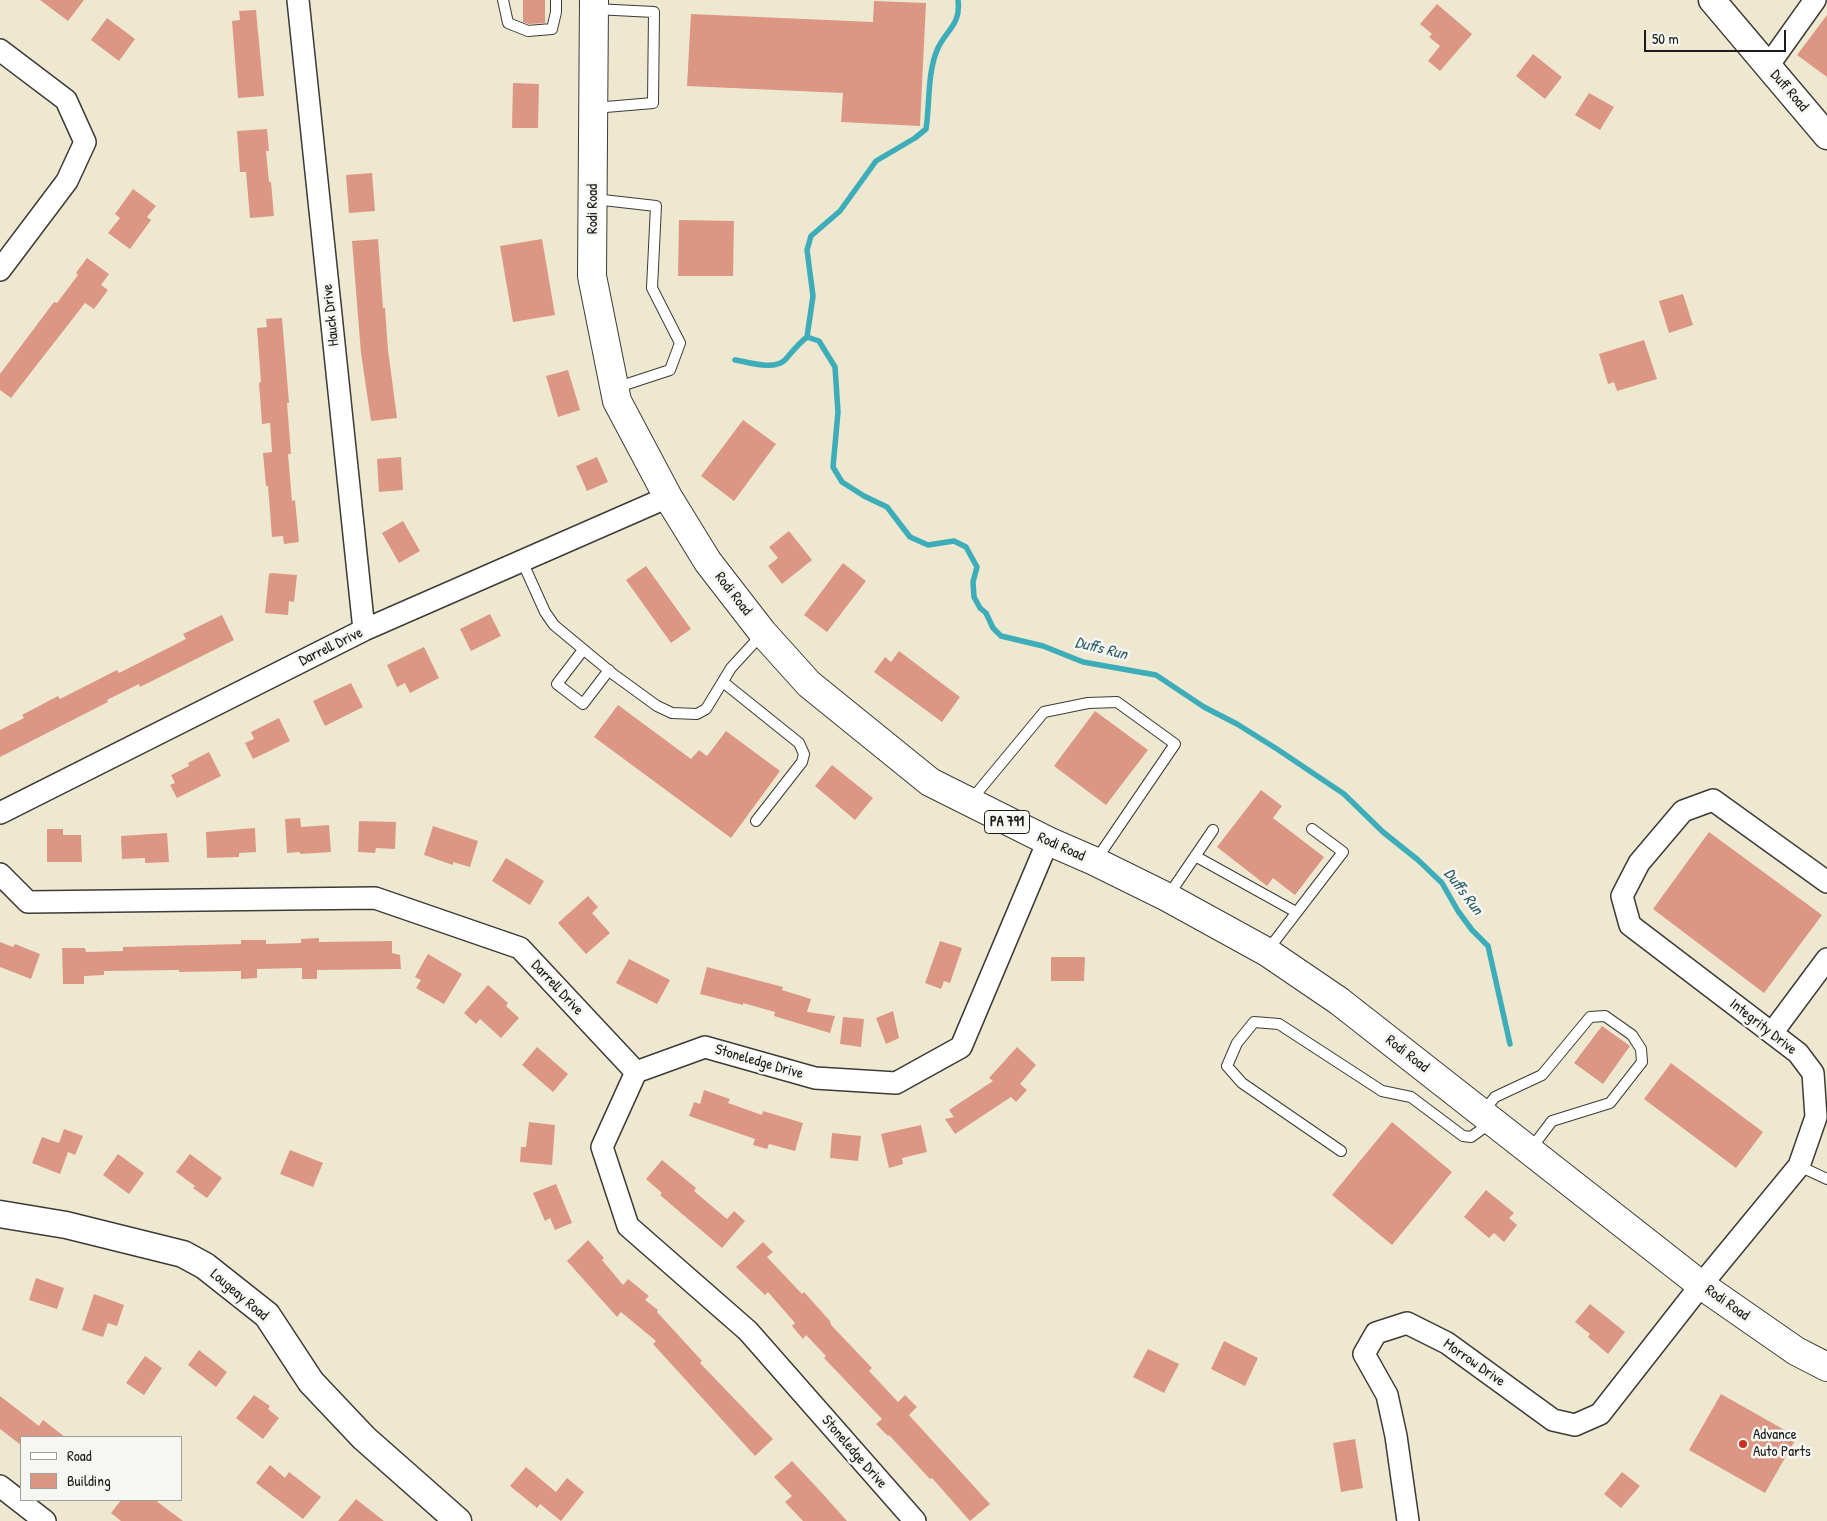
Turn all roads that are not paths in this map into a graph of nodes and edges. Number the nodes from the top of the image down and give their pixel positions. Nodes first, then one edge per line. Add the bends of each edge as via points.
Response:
1 (298, 0) edge
2 (503, 0) edge
3 (556, 0) edge
4 (1712, 0) edge
5 (1814, 0) edge
6 (594, 4) edge
7 (0, 50) edge
8 (1768, 66) junction
9 (594, 108) junction
10 (1827, 136) edge
11 (593, 199) junction
12 (0, 270) edge
13 (615, 388) junction
14 (668, 497) junction
15 (522, 561) junction
16 (364, 630) junction
17 (763, 633) junction
18 (584, 650) junction
19 (609, 670) junction
20 (723, 682) junction
21 (968, 803) junction
22 (0, 812) edge
23 (756, 821) dead end
24 (1312, 829) dead end
25 (1213, 830) dead end
26 (1048, 841) junction
27 (1195, 856) junction
28 (1094, 862) junction
29 (0, 874) edge
30 (1827, 882) edge
31 (1168, 896) junction
32 (1296, 912) junction
33 (1266, 952) junction
34 (1827, 959) edge
35 (1772, 1033) junction
36 (636, 1072) junction
37 (1488, 1117) junction
38 (1530, 1150) junction
39 (1341, 1151) dead end
40 (1799, 1166) junction
41 (1827, 1179) edge
42 (0, 1214) edge
43 (1701, 1285) junction
44 (1827, 1367) edge
45 (0, 1486) edge
46 (46, 1521) edge
47 (458, 1521) edge
48 (915, 1521) edge
49 (1408, 1521) edge

1 - 16 street, Hauck Drive
2 - 3 lane via 508,23 528,31 552,29
4 - 8 street, Duff Road
5 - 8 street
6 - 9 main road, Rodi Road / PA 791
6 - 9 lane via 654,12 653,103
7 - 12 street via 66,100 85,142 67,181
8 - 10 street, Duff Road
9 - 11 main road, Rodi Road / PA 791
11 - 13 main road, Rodi Road / PA 791 via 592,276
11 - 13 lane via 656,206 652,288 680,343 670,370
13 - 14 main road, Rodi Road / PA 791 via 617,401
14 - 15 street, Darrell Drive
14 - 17 main road, Rodi Road / PA 791 via 708,562
15 - 16 street, Darrell Drive
15 - 18 lane via 554,625
16 - 22 street, Darrell Drive
17 - 20 lane via 739,658
17 - 21 main road, Rodi Road / PA 791 via 809,684 930,782
18 - 19 lane
18 - 19 lane via 557,684 583,704
19 - 20 lane via 672,713 697,714 706,709
20 - 23 lane via 799,743 804,754 802,762
21 - 26 main road, Rodi Road / PA 791
21 - 28 lane via 1044,712 1088,703 1117,702 1175,744
24 - 32 lane via 1343,852
25 - 27 lane
26 - 28 main road, Rodi Road / PA 791
26 - 36 street, Stoneledge Drive via 961,1047 896,1083 815,1078 705,1047
27 - 31 lane
27 - 32 lane
28 - 31 main road, Rodi Road / PA 791
29 - 36 street, Darrell Drive via 28,902 376,898 520,948
30 - 35 street, Integrity Drive via 1713,800 1683,811 1639,863 1622,896 1630,925
31 - 33 main road, Rodi Road / PA 791
32 - 33 lane
33 - 37 main road, Rodi Road / PA 791 via 1339,1001
34 - 35 street
35 - 40 street, Integrity Drive via 1798,1052 1812,1073 1816,1117
36 - 48 street, Stoneledge Drive via 602,1147 628,1226 748,1331
37 - 38 main road, Rodi Road / PA 791
37 - 38 lane via 1495,1096 1542,1075 1590,1017 1605,1016 1632,1035 1641,1048 1642,1062 1610,1103 1552,1121
37 - 39 lane via 1471,1137 1463,1136 1411,1096 1382,1091 1279,1024 1254,1022 1237,1043 1227,1066 1242,1083
38 - 43 main road, Rodi Road / PA 791
40 - 41 lane
40 - 43 street, Integrity Drive
42 - 47 street, Lougeay Road via 66,1224 183,1254 204,1266 267,1315 312,1382 364,1438
43 - 44 main road, Rodi Road / PA 791 via 1796,1351
43 - 49 street, Morrow Drive via 1600,1414 1575,1425 1554,1420 1447,1342 1407,1323 1376,1333 1364,1354 1387,1395
45 - 46 street

